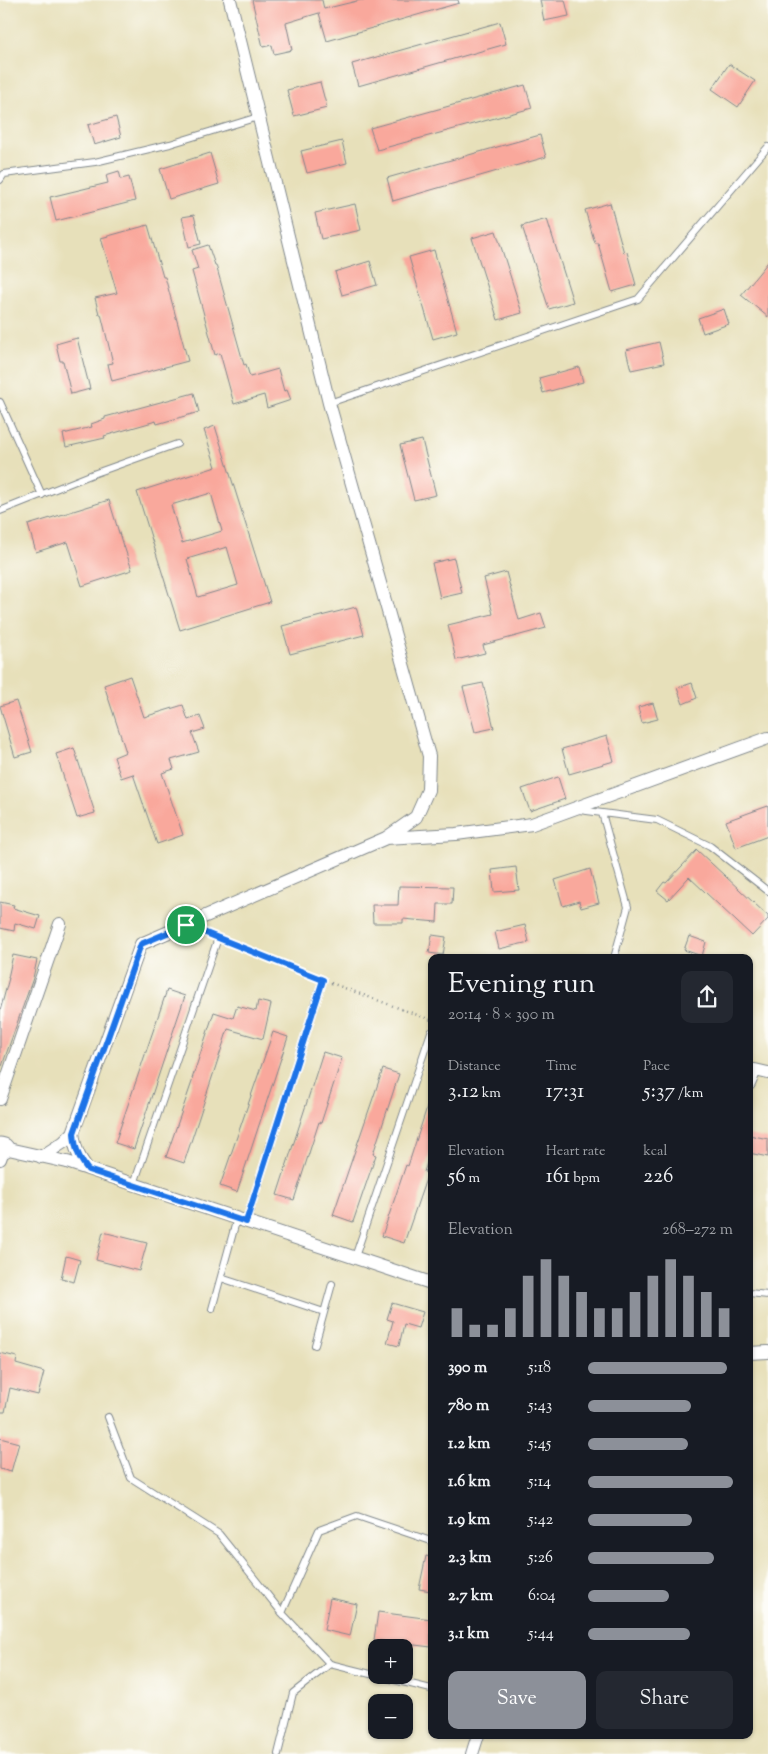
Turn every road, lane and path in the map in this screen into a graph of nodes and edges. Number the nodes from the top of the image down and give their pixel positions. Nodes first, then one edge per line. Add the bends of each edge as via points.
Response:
1 (230, 0) edge
2 (258, 117) junction
3 (768, 147) edge
4 (0, 180) edge
5 (0, 402) edge
6 (328, 403) junction
7 (177, 444) dead end
8 (42, 495) junction
9 (0, 511) edge
10 (768, 738) edge
11 (573, 809) junction
12 (602, 813) junction
13 (386, 838) junction
14 (768, 891) edge
15 (60, 924) dead end
16 (218, 938) joint
17 (615, 954) edge
18 (323, 980) junction
19 (428, 1019) edge
20 (428, 1041) edge
21 (768, 1073) edge
22 (753, 1075) edge
23 (0, 1099) edge
24 (74, 1133) junction
25 (1, 1151) edge
26 (41, 1156) junction
27 (88, 1170) junction
28 (134, 1184) junction
29 (242, 1220) junction
30 (355, 1258) junction
31 (220, 1278) junction
32 (428, 1282) edge
33 (332, 1284) dead end
34 (753, 1294) edge
35 (768, 1295) edge
36 (212, 1309) dead end
37 (324, 1312) junction
38 (315, 1345) dead end
39 (768, 1352) edge
40 (753, 1353) edge
41 (108, 1417) dead end
42 (428, 1540) edge
43 (282, 1613) junction
44 (330, 1664) junction
45 (428, 1688) edge
46 (477, 1739) edge
47 (278, 1754) edge
48 (472, 1754) edge

1 - 2 street
2 - 4 lane via 142,151 95,162 4,174
2 - 6 street
3 - 6 lane via 638,299
5 - 8 lane
6 - 13 street via 429,756 428,790 416,817
7 - 8 lane
8 - 9 lane
10 - 11 street
11 - 12 lane
11 - 13 street via 532,824 456,834
12 - 14 lane via 657,820 710,846
12 - 17 lane via 628,907
13 - 24 street via 141,944
15 - 23 street
16 - 18 path
16 - 28 lane
18 - 19 path
18 - 29 lane
20 - 30 lane
21 - 22 street via 755,1070
24 - 26 street
24 - 27 street via 77,1154
25 - 26 street
26 - 27 street
27 - 28 street
28 - 29 street
29 - 30 street
29 - 31 lane
30 - 32 street
31 - 36 lane
31 - 37 lane
33 - 37 lane
34 - 35 lane
37 - 38 lane
39 - 40 street
41 - 43 lane via 131,1478 219,1534
42 - 43 lane via 357,1516 319,1530
43 - 44 lane
44 - 45 lane
44 - 47 lane via 292,1693
46 - 48 street

